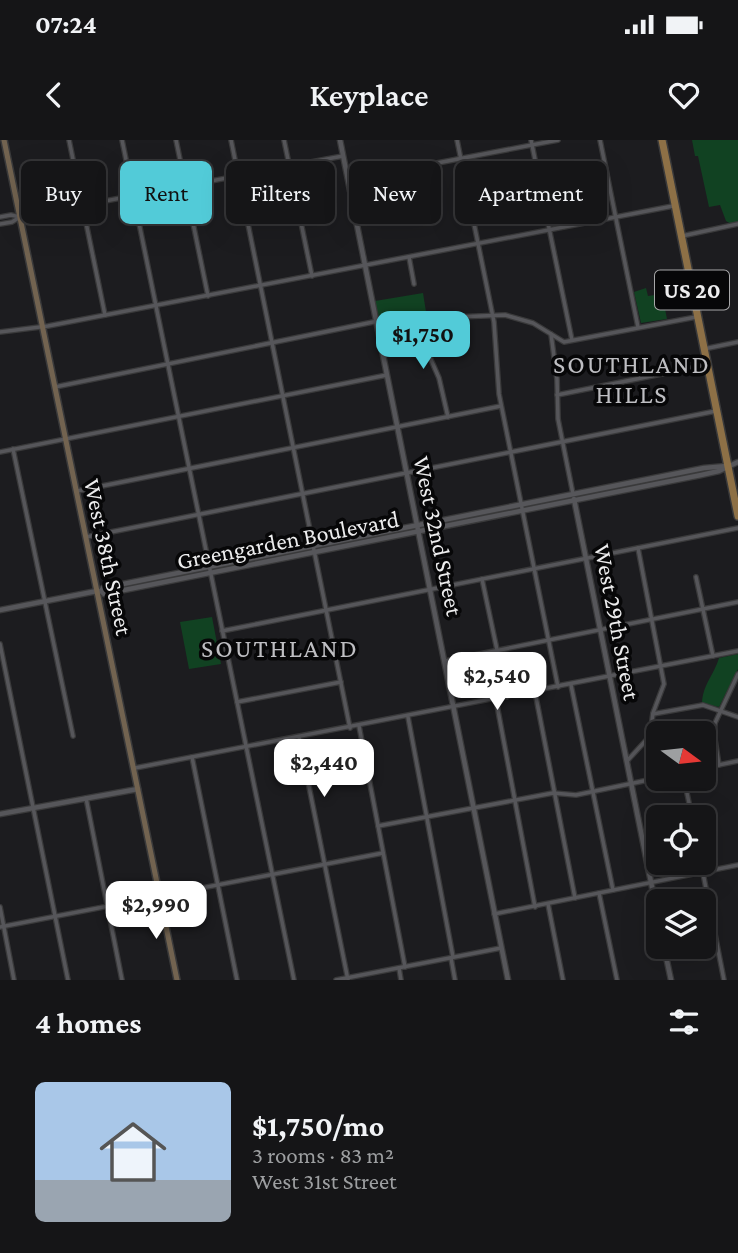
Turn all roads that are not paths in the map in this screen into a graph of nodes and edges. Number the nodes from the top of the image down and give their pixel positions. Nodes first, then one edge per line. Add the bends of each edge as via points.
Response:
1 (4, 140) edge
2 (69, 140) edge
3 (122, 140) edge
4 (176, 140) edge
5 (231, 140) edge
6 (284, 140) edge
7 (340, 140) edge
8 (457, 140) edge
9 (558, 140) edge
10 (600, 140) edge
11 (662, 140) edge
12 (532, 142) edge
13 (343, 156) junction
14 (461, 159) junction
15 (73, 161) edge
16 (127, 161) edge
17 (181, 161) edge
18 (235, 161) edge
19 (288, 161) edge
20 (313, 161) edge
21 (348, 180) junction
22 (676, 206) junction
23 (0, 217) edge
24 (20, 217) junction
25 (616, 217) junction
26 (0, 224) edge
27 (86, 224) edge
28 (140, 224) edge
29 (194, 224) edge
30 (248, 224) edge
31 (301, 224) edge
32 (738, 224) edge
33 (550, 230) junction
34 (682, 236) junction
35 (479, 243) junction
36 (409, 257) junction
37 (365, 265) junction
38 (312, 276) junction
39 (414, 284) dead end
40 (260, 285) junction
41 (208, 296) junction
42 (156, 305) junction
43 (493, 314) junction
44 (104, 315) junction
45 (698, 316) junction
46 (422, 320) junction
47 (377, 322) junction
48 (42, 327) junction
49 (638, 328) junction
50 (0, 332) edge
51 (551, 334) junction
52 (572, 340) junction
53 (738, 342) edge
54 (272, 343) junction
55 (704, 349) junction
56 (169, 364) junction
57 (708, 365) junction
58 (387, 375) junction
59 (55, 387) junction
60 (282, 395) junction
61 (557, 395) junction
62 (501, 407) junction
63 (717, 411) junction
64 (178, 416) junction
65 (448, 417) junction
66 (398, 428) junction
67 (65, 439) junction
68 (562, 442) junction
69 (13, 449) junction
70 (293, 449) junction
71 (0, 452) edge
72 (510, 452) junction
73 (738, 462) edge
74 (728, 466) junction
75 (190, 469) junction
76 (407, 473) junction
77 (77, 491) junction
78 (303, 494) junction
79 (573, 497) junction
80 (521, 507) junction
81 (198, 514) junction
82 (738, 516) edge
83 (418, 528) junction
84 (738, 528) edge
85 (86, 537) junction
86 (313, 546) junction
87 (638, 548) junction
88 (314, 552) junction
89 (586, 559) junction
90 (534, 569) junction
91 (210, 570) junction
92 (696, 577) dead end
93 (482, 579) junction
94 (431, 589) junction
95 (99, 591) junction
96 (45, 601) junction
97 (738, 602) edge
98 (703, 609) junction
99 (0, 610) edge
100 (326, 610) junction
101 (651, 620) junction
102 (600, 630) junction
103 (222, 631) junction
104 (548, 640) junction
105 (0, 644) edge
106 (496, 650) junction
107 (738, 651) edge
108 (713, 656) junction
109 (446, 661) junction
110 (661, 666) junction
111 (738, 674) edge
112 (610, 677) junction
113 (341, 682) junction
114 (571, 684) junction
115 (558, 687) junction
116 (536, 692) junction
117 (507, 697) junction
118 (496, 699) junction
119 (237, 702) junction
120 (455, 708) junction
121 (719, 710) junction
122 (653, 714) junction
123 (408, 717) junction
124 (738, 718) edge
125 (359, 726) junction
126 (350, 727) junction
127 (73, 736) dead end
128 (299, 737) junction
129 (246, 747) junction
130 (192, 757) junction
131 (626, 761) junction
132 (738, 761) edge
133 (719, 765) junction
134 (716, 766) edge
135 (135, 768) junction
136 (646, 780) edge
137 (631, 783) junction
138 (138, 789) junction
139 (593, 791) junction
140 (555, 793) junction
141 (86, 798) junction
142 (515, 800) junction
143 (34, 808) junction
144 (474, 808) junction
145 (0, 814) edge
146 (427, 817) junction
147 (378, 826) junction
148 (383, 853) junction
149 (324, 865) junction
150 (738, 865) edge
151 (716, 869) edge
152 (272, 875) junction
153 (689, 875) edge
154 (704, 875) edge
155 (651, 883) junction
156 (218, 886) junction
157 (652, 889) edge
158 (613, 890) junction
159 (599, 893) junction
160 (160, 896) junction
161 (575, 898) junction
162 (548, 904) junction
163 (0, 907) edge
164 (108, 907) junction
165 (535, 907) junction
166 (494, 914) junction
167 (56, 917) junction
168 (2, 927) edge
169 (501, 948) junction
170 (452, 958) junction
171 (667, 959) edge
172 (402, 967) junction
173 (347, 979) edge
174 (14, 980) edge
175 (68, 980) edge
176 (122, 980) edge
177 (177, 980) edge
178 (237, 980) edge
179 (294, 980) edge
180 (336, 980) edge
181 (401, 980) edge
182 (455, 980) edge
183 (508, 980) edge
184 (563, 980) edge
185 (617, 980) edge
186 (671, 980) edge
187 (724, 980) edge

1 - 24 main road, West 38th Street
2 - 15 street
3 - 16 street
4 - 17 street
5 - 18 street
6 - 19 street
7 - 13 street, West 32nd Street
8 - 14 street
9 - 12 street
10 - 25 street
11 - 22 main road, US 20
12 - 14 street
12 - 33 street
13 - 20 street
13 - 21 street, West 32nd Street
14 - 21 street
14 - 35 street
21 - 37 street, West 32nd Street
22 - 25 street
22 - 34 main road, US 20
23 - 24 street
24 - 26 street
24 - 48 main road, West 38th Street
25 - 33 street
25 - 49 street
27 - 44 street
28 - 42 street
29 - 41 street
30 - 40 street
31 - 38 street
32 - 34 street
33 - 35 street
33 - 52 street
34 - 45 main road, US 20
35 - 36 street
35 - 43 street
36 - 37 street
36 - 39 street
37 - 38 street
37 - 47 street, West 32nd Street
38 - 40 street
40 - 41 street
40 - 54 street
41 - 42 street
42 - 44 street
42 - 56 street
43 - 46 street
43 - 51 street via 525,320
43 - 62 street
44 - 48 street
45 - 49 street
45 - 55 main road, US 20
46 - 47 street
46 - 65 street
47 - 54 street
47 - 58 street, West 32nd Street
48 - 50 street
48 - 59 main road, West 38th Street
49 - 52 street
51 - 52 street
51 - 61 street, West 29th Street
53 - 55 street
54 - 56 street
54 - 60 street
55 - 57 main road, US 20
56 - 59 street
56 - 64 street
57 - 61 street
57 - 63 main road, US 20
58 - 60 street
58 - 66 street, West 32nd Street
59 - 67 main road, West 38th Street
60 - 64 street
60 - 70 street
61 - 68 street, West 29th Street
62 - 65 street
62 - 72 street
63 - 68 street
63 - 74 main road, US 20
64 - 67 street
64 - 75 street
65 - 66 street
66 - 70 street
66 - 76 street, West 32nd Street
67 - 69 street
67 - 77 main road, West 38th Street
68 - 72 street
68 - 79 street, West 29th Street
69 - 71 street
69 - 96 street
70 - 75 street
70 - 78 street
72 - 76 street
72 - 80 street
73 - 74 street, Greengarden Boulevard
74 - 79 street, Greengarden Boulevard
74 - 82 main road, US 20
75 - 77 street
75 - 81 street
76 - 78 street
76 - 83 street, West 32nd Street
77 - 85 main road, West 38th Street
78 - 81 street
78 - 86 street
79 - 80 street, Greengarden Boulevard
79 - 89 street, West 29th Street
80 - 83 street, Greengarden Boulevard
80 - 90 street
81 - 85 street
81 - 91 street
83 - 86 street, Greengarden Boulevard
83 - 88 street, Greengarden Boulevard
83 - 94 street, West 32nd Street
84 - 87 street
85 - 95 main road, West 38th Street
86 - 88 street
86 - 91 street, Greengarden Boulevard
87 - 89 street
87 - 101 street
88 - 91 street, Greengarden Boulevard
88 - 100 street
89 - 90 street
89 - 102 street, West 29th Street
90 - 93 street
90 - 104 street
91 - 95 street, Greengarden Boulevard via 104,594
91 - 103 street
92 - 98 street
93 - 94 street
93 - 106 street
94 - 100 street
94 - 109 street, West 32nd Street
95 - 96 street, Greengarden Boulevard
95 - 135 main road, West 38th Street
96 - 99 street, Greengarden Boulevard
96 - 127 street
97 - 98 street
98 - 101 street
98 - 108 street
100 - 103 street
100 - 113 street
101 - 102 street
101 - 110 street
102 - 104 street
102 - 112 street, West 29th Street
103 - 119 street
104 - 106 street
104 - 115 street
105 - 143 street
106 - 109 street
106 - 117 street
107 - 108 street
108 - 110 street
109 - 120 street, West 32nd Street
110 - 112 street
110 - 122 street via 664,688
111 - 121 street
112 - 114 street
112 - 131 street, West 29th Street
113 - 119 street
113 - 126 street
114 - 115 street
114 - 139 street
115 - 116 street
116 - 117 street
116 - 140 street
117 - 118 street
118 - 120 street
118 - 142 street
119 - 129 street
120 - 123 street
120 - 144 street, West 32nd Street
121 - 122 street via 700,705
121 - 124 street
121 - 133 street via 714,734
122 - 131 street via 650,736
123 - 125 street
123 - 146 street
125 - 126 street
125 - 147 street
126 - 128 street
128 - 129 street
128 - 149 street
129 - 130 street
129 - 152 street
130 - 135 street
130 - 156 street
131 - 137 street, West 29th Street
132 - 133 street
133 - 134 street
135 - 138 main road, West 38th Street
136 - 137 street
137 - 139 street
137 - 155 street, West 29th Street
138 - 141 street
138 - 160 main road, West 38th Street
139 - 140 street
139 - 158 street
140 - 142 street
140 - 161 street
141 - 143 street
141 - 164 street
142 - 144 street
142 - 165 street
143 - 145 street
143 - 167 street
144 - 146 street
144 - 166 street, West 32nd Street
146 - 147 street
146 - 170 street
147 - 148 street
148 - 149 street
148 - 172 street
149 - 152 street
149 - 173 street
150 - 151 street
152 - 156 street
152 - 179 street
153 - 155 street
154 - 187 street
155 - 157 street, West 29th Street
155 - 158 street
156 - 160 street
156 - 178 street
158 - 159 street
159 - 161 street
159 - 185 street
160 - 164 street
160 - 177 main road, West 38th Street
161 - 162 street
162 - 165 street
162 - 184 street
163 - 168 street
164 - 167 street
164 - 176 street
165 - 166 street
166 - 169 street, West 32nd Street
167 - 168 street
167 - 175 street
168 - 174 street
169 - 170 street
169 - 183 street, West 32nd Street
170 - 172 street
170 - 182 street
171 - 186 street
172 - 173 street
172 - 181 street
173 - 180 street

